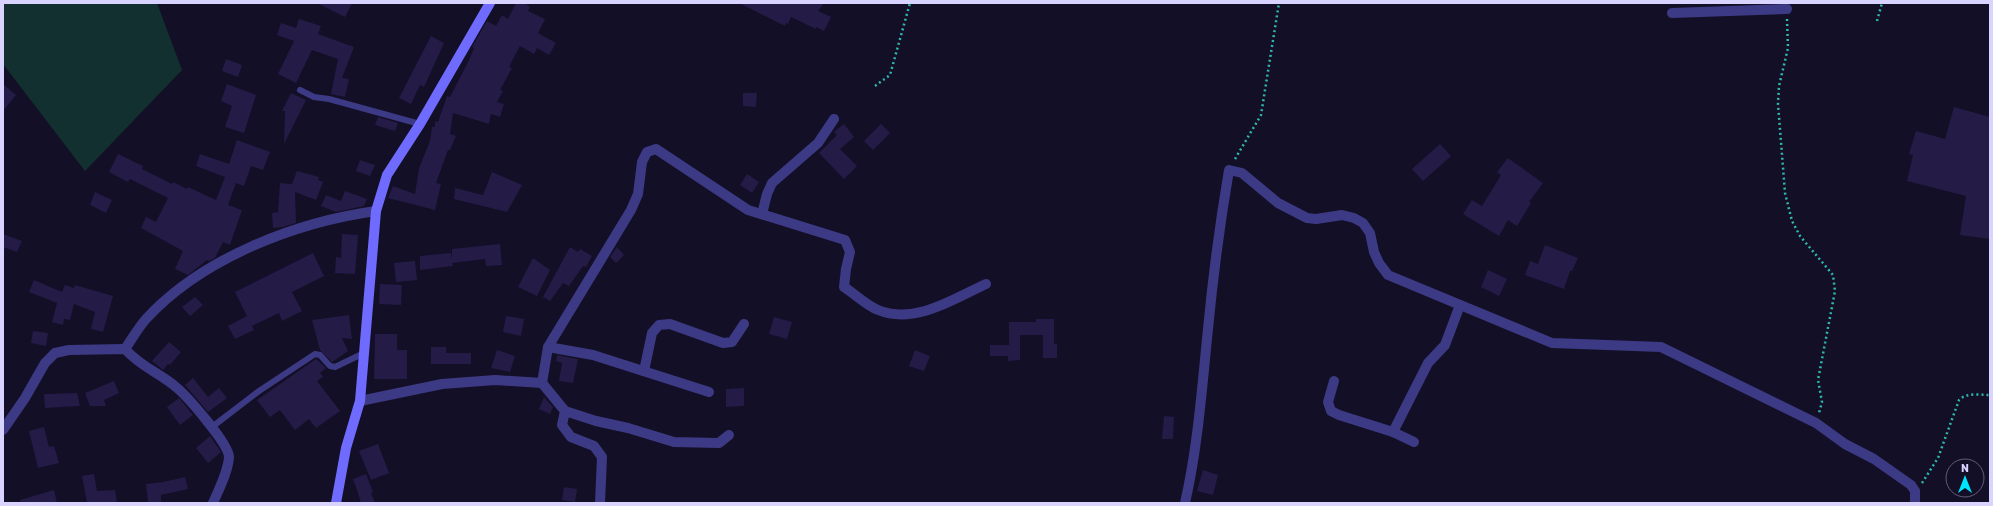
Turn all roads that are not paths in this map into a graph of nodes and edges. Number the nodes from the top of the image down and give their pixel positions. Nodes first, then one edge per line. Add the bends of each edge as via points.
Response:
1 (490, 3) edge
2 (1787, 9) road end
3 (1672, 13) dead end
4 (300, 90) dead end
5 (834, 119) dead end
6 (420, 124) junction
7 (376, 211) junction
8 (762, 214) junction
9 (986, 284) dead end
10 (1460, 305) junction
11 (744, 324) dead end
12 (548, 347) junction
13 (125, 349) junction
14 (364, 353) junction
15 (644, 371) junction
16 (1334, 381) dead end
17 (542, 383) junction
18 (709, 392) dead end
19 (360, 401) junction
20 (565, 411) junction
21 (212, 427) junction
22 (3, 430) edge
23 (1393, 432) junction
24 (729, 435) dead end
25 (1414, 442) dead end
26 (213, 503) edge
27 (336, 503) edge
28 (600, 503) edge
29 (1185, 503) edge
30 (1914, 503) edge

1 - 6 main road
2 - 3 street
4 - 6 lane
5 - 8 street via 818,143 772,183
6 - 7 main road via 387,175
7 - 13 street via 351,215 267,239 214,265 179,289 146,319
7 - 14 main road
8 - 9 street via 845,240 850,252 844,287 878,310 902,315 930,310
8 - 12 street via 748,210 656,149 647,152 642,162 638,194 631,210
10 - 23 street via 1445,345 1428,362
10 - 29 street via 1388,275 1379,263 1370,233 1363,223 1342,215 1306,218 1278,202 1242,174 1229,170 1218,235 1203,390
10 - 30 street via 1552,343 1661,347 1816,423 1911,485 1915,491
11 - 15 street via 732,342 723,343 670,324 659,325 652,333
12 - 15 street via 593,355
12 - 17 street
13 - 21 street via 135,361 176,387
13 - 22 street via 70,350 55,353 45,363
14 - 19 main road
14 - 21 lane via 335,367 315,354 259,391
15 - 18 street
16 - 23 street via 1328,402 1331,411
17 - 19 street via 495,380 442,384
17 - 20 street
19 - 27 main road via 346,448
20 - 24 street via 674,442 719,443
20 - 28 street via 562,425 571,437 594,446 602,457
21 - 26 street via 229,455 228,466
23 - 25 street

